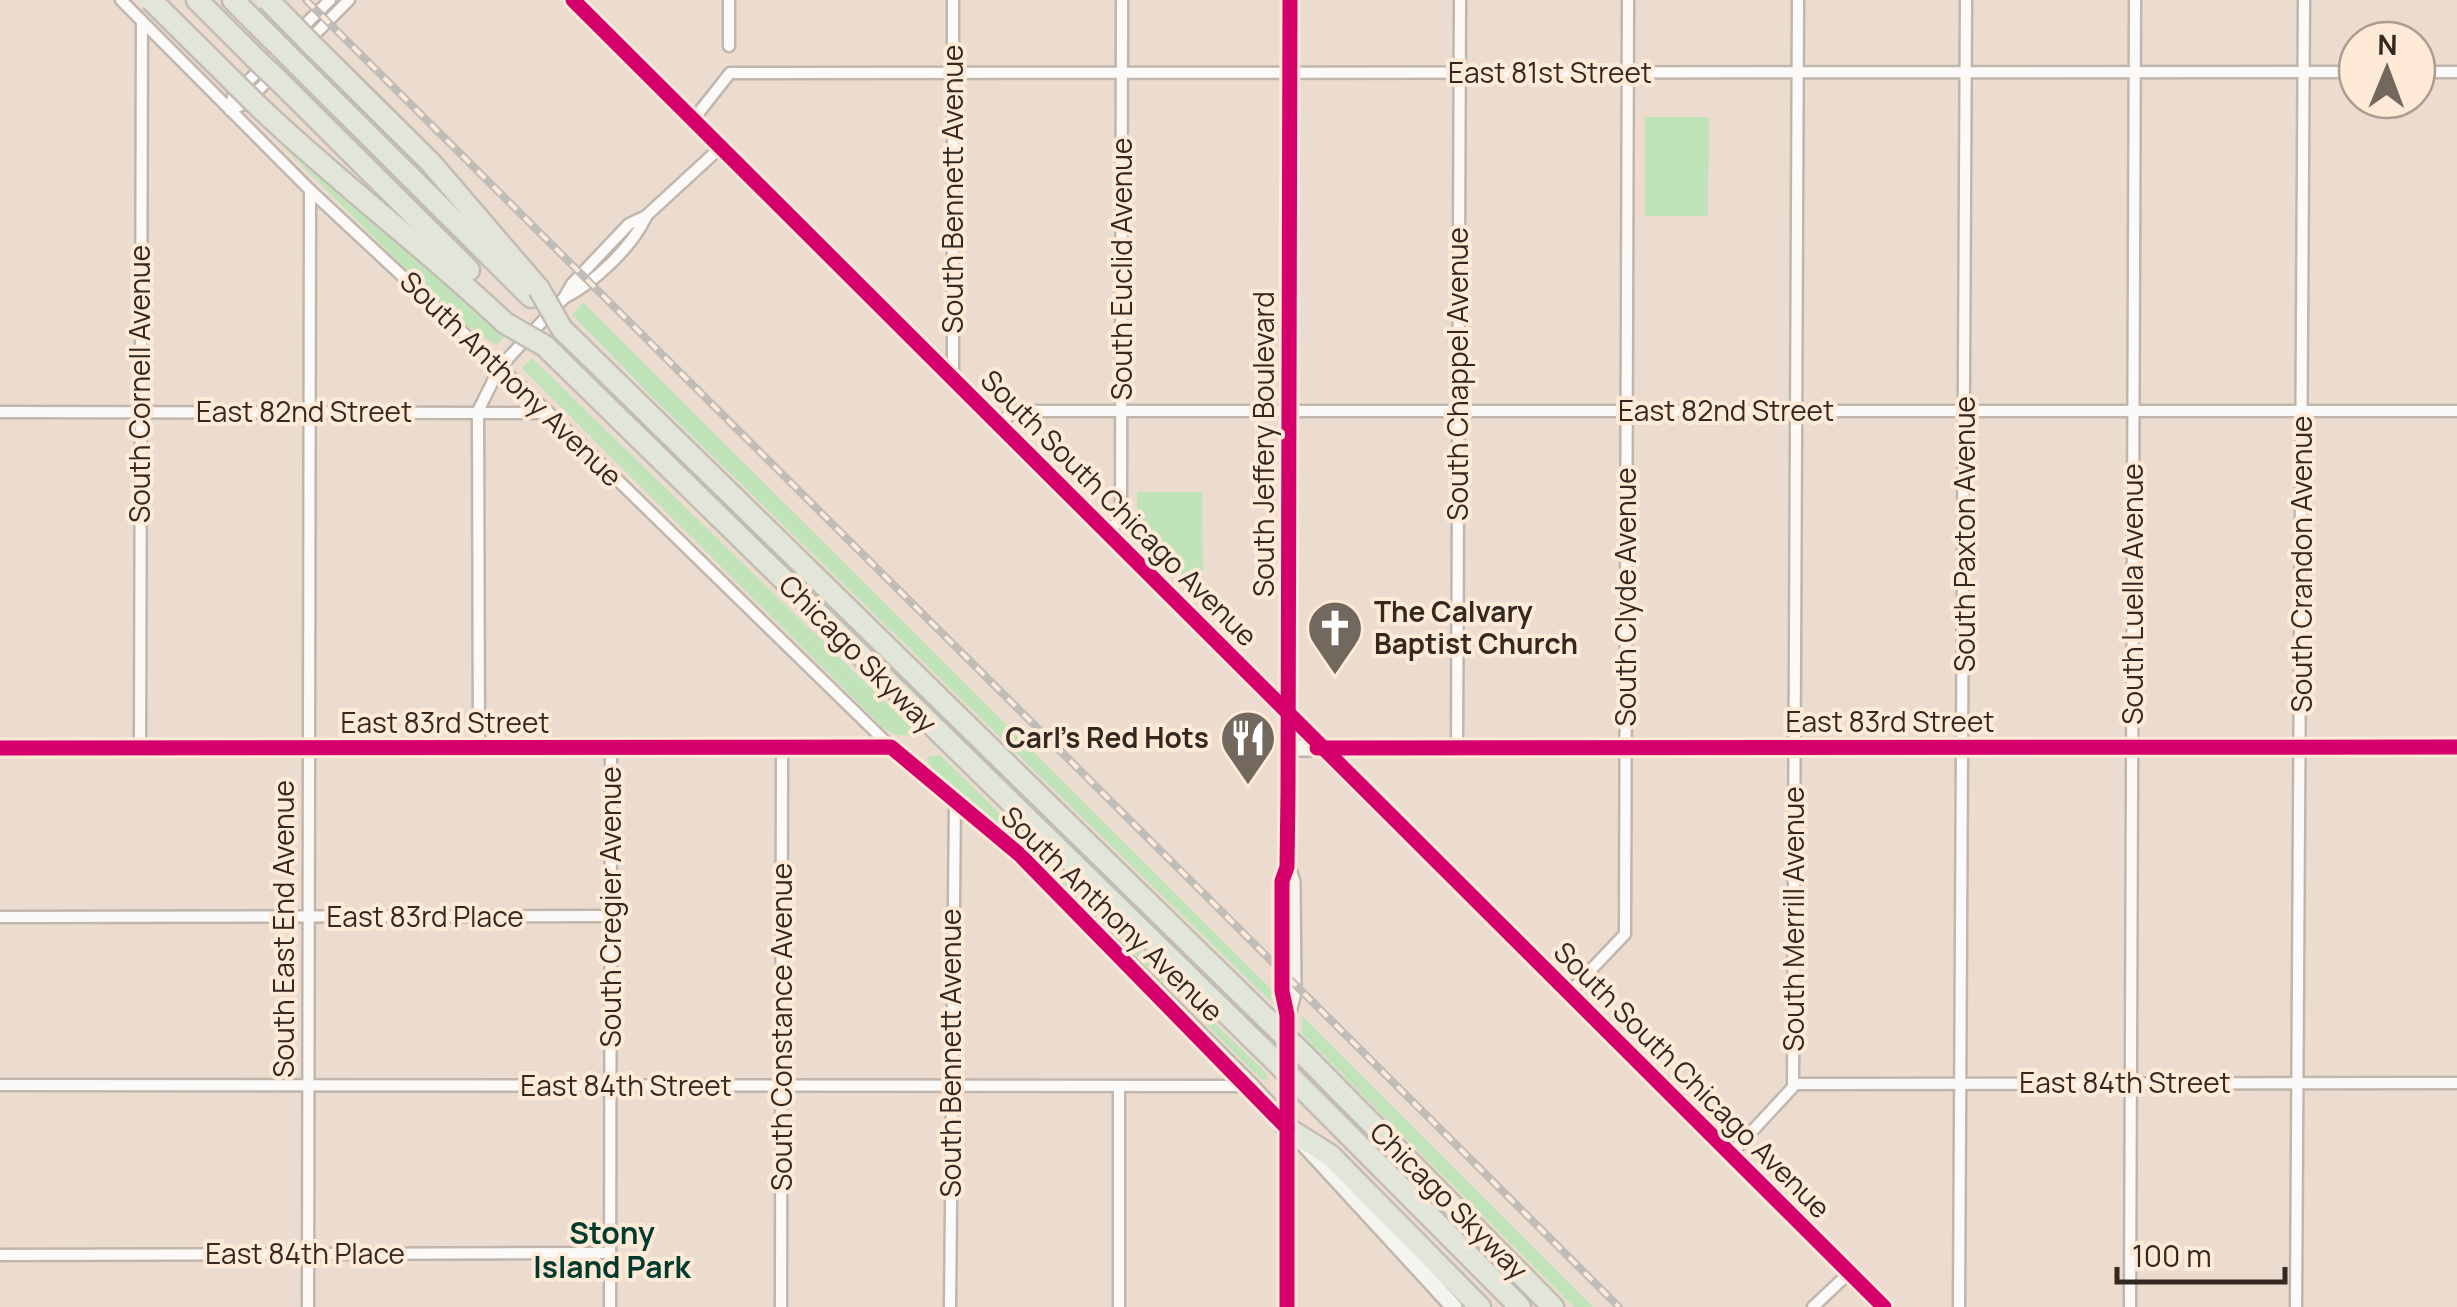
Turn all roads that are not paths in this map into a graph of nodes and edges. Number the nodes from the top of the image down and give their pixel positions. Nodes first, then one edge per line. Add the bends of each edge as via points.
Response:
1 (121, 0) edge
2 (151, 0) edge
3 (197, 0) edge
4 (233, 0) edge
5 (268, 0) edge
6 (330, 0) edge
7 (348, 0) edge
8 (573, 0) edge
9 (729, 0) edge
10 (953, 0) edge
11 (1122, 0) edge
12 (1290, 0) edge
13 (1460, 0) edge
14 (1628, 0) edge
15 (1798, 0) edge
16 (1966, 0) edge
17 (2135, 0) edge
18 (2304, 0) edge
19 (142, 21) junction
20 (729, 46) dead end
21 (1628, 72) junction
22 (1798, 72) junction
23 (1966, 72) junction
24 (2135, 72) junction
25 (2304, 72) junction
26 (2337, 72) edge
27 (953, 73) junction
28 (1122, 73) junction
29 (1290, 73) junction
30 (1460, 73) junction
31 (230, 110) junction
32 (692, 120) junction
33 (720, 147) junction
34 (310, 190) junction
35 (535, 293) junction
36 (509, 319) junction
37 (500, 367) junction
38 (952, 378) junction
39 (1289, 410) junction
40 (1458, 410) junction
41 (1627, 410) junction
42 (1796, 410) junction
43 (1965, 410) junction
44 (2457, 410) edge
45 (478, 411) junction
46 (1122, 411) junction
47 (2133, 411) junction
48 (2302, 411) junction
49 (0, 412) edge
50 (140, 412) junction
51 (308, 412) junction
52 (548, 413) junction
53 (999, 423) junction
54 (1108, 533) junction
55 (1289, 713) junction
56 (782, 747) junction
57 (891, 747) junction
58 (1964, 747) junction
59 (2132, 747) junction
60 (2301, 747) junction
61 (2457, 747) edge
62 (0, 748) edge
63 (140, 748) junction
64 (308, 748) junction
65 (479, 748) junction
66 (611, 748) junction
67 (1288, 748) junction
68 (1324, 748) junction
69 (1456, 748) junction
70 (1625, 748) junction
71 (1794, 748) junction
72 (955, 799) junction
73 (0, 916) edge
74 (611, 916) junction
75 (308, 917) junction
76 (1569, 993) junction
77 (1278, 1018) junction
78 (2457, 1083) edge
79 (309, 1084) junction
80 (1793, 1084) junction
81 (1961, 1084) junction
82 (2131, 1084) junction
83 (2298, 1084) junction
84 (0, 1086) edge
85 (610, 1086) junction
86 (783, 1086) junction
87 (950, 1086) junction
88 (1119, 1086) junction
89 (1252, 1086) junction
90 (1288, 1128) junction
91 (1732, 1154) junction
92 (610, 1253) junction
93 (308, 1254) junction
94 (0, 1255) edge
95 (1850, 1272) junction
96 (308, 1307) edge
97 (610, 1307) edge
98 (782, 1307) edge
99 (950, 1307) edge
100 (1119, 1307) edge
101 (1287, 1307) edge
102 (1454, 1307) edge
103 (1480, 1307) edge
104 (1520, 1307) edge
105 (1554, 1307) edge
106 (1813, 1307) edge
107 (1884, 1307) edge
108 (1959, 1307) edge
109 (2130, 1307) edge
110 (2296, 1307) edge

1 - 19 street, South Anthony Avenue
2 - 36 highway, bridge via 312,158
3 - 36 highway, Chicago Skyway, bridge
4 - 35 highway, Chicago Skyway, bridge
5 - 35 highway, bridge via 431,163
6 - 31 street via 233,96
7 - 31 street via 244,104
8 - 32 main road, South South Chicago Avenue
9 - 20 street
10 - 27 street, South Bennett Avenue
11 - 28 street, South Euclid Avenue
12 - 29 main road, South Jeffery Boulevard
13 - 30 street, South Chappel Avenue
14 - 21 street, South Clyde Avenue
15 - 22 street, South Merrill Avenue
16 - 23 street, South Paxton Avenue
17 - 24 street, South Luella Avenue
18 - 25 street, South Crandon Avenue
19 - 31 street, South Anthony Avenue
19 - 50 street, South Cornell Avenue
21 - 22 street, East 81st Street
21 - 30 street, East 81st Street
21 - 41 street, South Clyde Avenue
22 - 23 street, East 81st Street
22 - 42 street, South Merrill Avenue
23 - 24 street, East 81st Street
23 - 43 street, South Paxton Avenue
24 - 25 street, East 81st Street
24 - 47 street, South Luella Avenue
25 - 26 street, East 81st Street
25 - 48 street, South Crandon Avenue
27 - 28 street, East 81st Street
27 - 32 street, East 81st Street via 730,74
27 - 38 street, South Bennett Avenue
28 - 29 street, East 81st Street
28 - 46 street, South Euclid Avenue
29 - 30 street, East 81st Street
29 - 39 main road, South Jeffery Boulevard
30 - 40 street, South Chappel Avenue
31 - 34 street, South Anthony Avenue
32 - 33 main road, South South Chicago Avenue
33 - 37 street
33 - 38 main road, South South Chicago Avenue
34 - 37 street, South Anthony Avenue
34 - 51 street, South East End Avenue
35 - 77 highway, Chicago Skyway, bridge via 562,328 970,729
36 - 104 highway, Chicago Skyway, bridge via 545,346
37 - 45 street
37 - 52 street, South Anthony Avenue
38 - 53 main road, South South Chicago Avenue
39 - 40 street, East 82nd Street
39 - 46 street, East 82nd Street
39 - 55 main road, South Jeffery Boulevard
40 - 41 street, East 82nd Street
40 - 69 street, South Chappel Avenue
41 - 42 street, East 82nd Street
41 - 70 street, South Clyde Avenue
42 - 43 street, East 82nd Street
42 - 71 street, South Merrill Avenue
43 - 47 street, East 82nd Street
43 - 58 street, South Paxton Avenue
44 - 48 street, East 82nd Street
45 - 51 street, East 82nd Street
45 - 52 street, East 82nd Street
45 - 65 street
46 - 53 street, East 82nd Street via 1016,411
46 - 54 street, South Euclid Avenue via 1122,518
47 - 48 street, East 82nd Street
47 - 59 street, South Luella Avenue
48 - 60 street, South Crandon Avenue
49 - 50 street, East 82nd Street
50 - 51 street, East 82nd Street
50 - 63 street, South Cornell Avenue
51 - 64 street, South East End Avenue
52 - 57 street, South Anthony Avenue
53 - 54 main road, South South Chicago Avenue
54 - 55 main road, South South Chicago Avenue
55 - 67 main road, South Jeffery Boulevard
55 - 68 main road, South South Chicago Avenue
56 - 57 main road, East 83rd Street
56 - 66 main road, East 83rd Street
56 - 86 street, South Constance Avenue
57 - 72 main road, South Anthony Avenue
58 - 59 main road, East 83rd Street
58 - 71 main road, East 83rd Street
58 - 81 street, South Paxton Avenue
59 - 60 main road, East 83rd Street
59 - 82 street, South Luella Avenue
60 - 61 main road, East 83rd Street
60 - 83 street, South Crandon Avenue
62 - 63 main road, East 83rd Street
63 - 64 main road, East 83rd Street
64 - 65 main road, East 83rd Street
64 - 75 street, South East End Avenue
65 - 66 main road, East 83rd Street
66 - 74 street, South Cregier Avenue
67 - 68 main road, East 83rd Street
67 - 77 main road, South Jeffery Boulevard via 1293,992
68 - 69 main road, East 83rd Street
68 - 76 main road, South South Chicago Avenue
69 - 70 main road, East 83rd Street
70 - 71 main road, East 83rd Street
70 - 76 street, South Clyde Avenue via 1624,934
71 - 80 street, South Merrill Avenue
72 - 87 street, South Bennett Avenue
72 - 89 main road, South Anthony Avenue
73 - 75 street, East 83rd Place
74 - 75 street, East 83rd Place
74 - 85 street, South Cregier Avenue
75 - 79 street, South East End Avenue
76 - 91 main road, South South Chicago Avenue
77 - 90 main road, South Jeffery Boulevard
77 - 105 highway, Chicago Skyway, bridge via 1304,1055
78 - 83 street, East 84th Street
79 - 84 street, East 84th Street
79 - 85 street, East 84th Street
79 - 93 street, South East End Avenue
80 - 81 street, East 84th Street
80 - 91 street, South Merrill Avenue
81 - 82 street, East 84th Street
81 - 108 street, South Paxton Avenue
82 - 83 street, East 84th Street
82 - 109 street, South Luella Avenue
83 - 110 street, South Crandon Avenue
85 - 86 street, East 84th Street
85 - 92 street, South Cregier Avenue
86 - 87 street, East 84th Street
86 - 98 street, South Constance Avenue
87 - 88 street, East 84th Street
87 - 99 street, South Bennett Avenue
88 - 89 street, East 84th Street
88 - 100 street
89 - 90 main road, South Anthony Avenue
90 - 101 main road, South Jeffery Boulevard
90 - 102 main road, South Anthony Avenue
90 - 103 highway via 1340,1164
91 - 95 main road, South South Chicago Avenue
92 - 93 street, East 84th Place
92 - 97 street, South Cregier Avenue
93 - 94 street, East 84th Place
93 - 96 street, South East End Avenue
95 - 106 street
95 - 107 main road, South South Chicago Avenue

